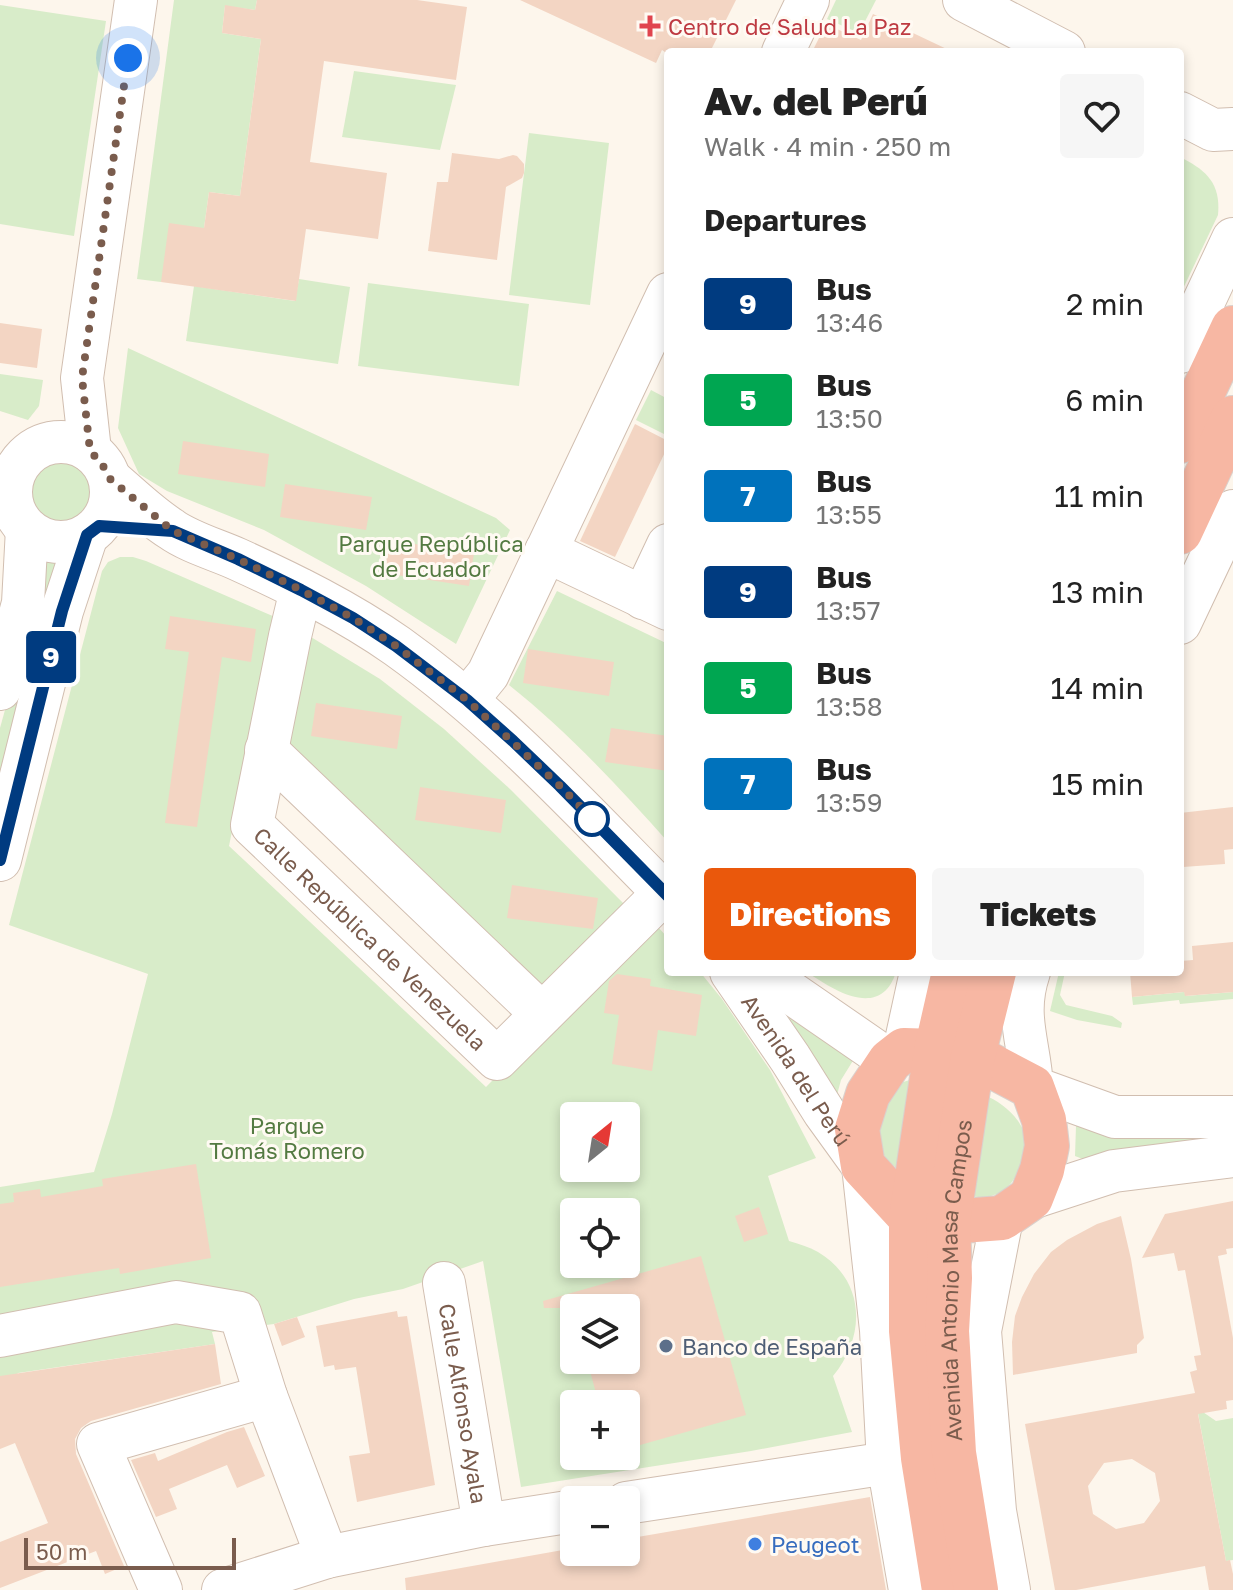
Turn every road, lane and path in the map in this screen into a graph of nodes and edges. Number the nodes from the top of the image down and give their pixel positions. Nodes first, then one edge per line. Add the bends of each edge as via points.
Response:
1 (136, 0) edge
2 (808, 0) edge
3 (964, 0) edge
4 (785, 48) edge
5 (1056, 48) edge
6 (1233, 239) edge
7 (664, 312) edge
8 (1233, 328) edge
9 (1184, 343) edge
10 (654, 358) edge
11 (82, 378) junction
12 (1233, 418) edge
13 (1184, 432) edge
14 (26, 450) edge
15 (100, 465) junction
16 (13, 509) edge
17 (1233, 511) edge
18 (1184, 523) edge
19 (93, 531) junction
20 (173, 531) junction
21 (546, 551) junction
22 (664, 564) edge
23 (301, 590) junction
24 (656, 603) edge
25 (1184, 615) edge
26 (0, 689) edge
27 (467, 700) junction
28 (266, 750) junction
29 (14, 796) edge
30 (0, 860) edge
31 (664, 893) edge
32 (664, 897) edge
33 (734, 976) edge
34 (770, 976) edge
35 (922, 976) edge
36 (953, 976) edge
37 (1016, 976) edge
38 (542, 1014) junction
39 (937, 1049) junction
40 (1032, 1077) junction
41 (1233, 1117) edge
42 (1233, 1156) edge
43 (863, 1166) junction
44 (1016, 1208) junction
45 (869, 1209) junction
46 (924, 1231) junction
47 (444, 1283) dead end
48 (0, 1336) edge
49 (266, 1396) junction
50 (888, 1463) junction
51 (640, 1501) edge
52 (560, 1513) edge
53 (484, 1525) junction
54 (327, 1557) junction
55 (161, 1590) edge
56 (223, 1590) edge
57 (910, 1590) edge
58 (944, 1590) edge
59 (976, 1590) edge
60 (1009, 1590) edge

1 - 11 street
2 - 4 street
3 - 5 street
6 - 9 street
7 - 10 street
8 - 13 highway
10 - 21 street
11 - 14 street
11 - 15 street
12 - 18 highway
14 - 15 street via 76,444
14 - 16 street via 14,475
15 - 19 street via 111,496 108,512
15 - 20 street
16 - 19 street via 41,538 72,541
16 - 26 street via 23,603
17 - 25 street
19 - 20 street
19 - 29 street via 62,611
20 - 23 street
21 - 24 street
21 - 27 street via 488,674
22 - 24 street
23 - 27 street via 396,646
23 - 28 street, Calle República de Venezuela
27 - 31 street
28 - 38 street
28 - 38 street, Calle República de Venezuela via 252,825 497,1059
29 - 30 street
32 - 38 street, Calle República de Venezuela
33 - 43 street, Avenida del Perú
34 - 39 street, Avenida del Perú
35 - 39 street, Avenida Antonio Masa Campos
36 - 39 highway, Avenida Antonio Masa Campos
37 - 39 highway, Avenida Antonio Masa Campos
37 - 40 street
39 - 40 highway
39 - 43 highway via 868,1094 857,1129
39 - 46 highway, Avenida Antonio Masa Campos
40 - 41 street via 1115,1117
40 - 44 highway via 1047,1146 1042,1170
42 - 44 street via 1114,1171
43 - 45 street
43 - 46 highway
44 - 46 highway
44 - 60 street, Avenida Antonio Masa Campos via 980,1331 995,1511
45 - 46 street via 894,1243
45 - 50 street
46 - 58 highway, Avenida Antonio Masa Campos via 911,1331 921,1442
46 - 59 highway, Avenida Antonio Masa Campos via 950,1278 947,1331 954,1453
47 - 53 street, Calle Alfonso Ayala
48 - 49 street via 176,1302 240,1313
49 - 54 street
49 - 55 street via 98,1444
50 - 51 street
50 - 57 street
52 - 53 street
53 - 54 street
54 - 56 street

